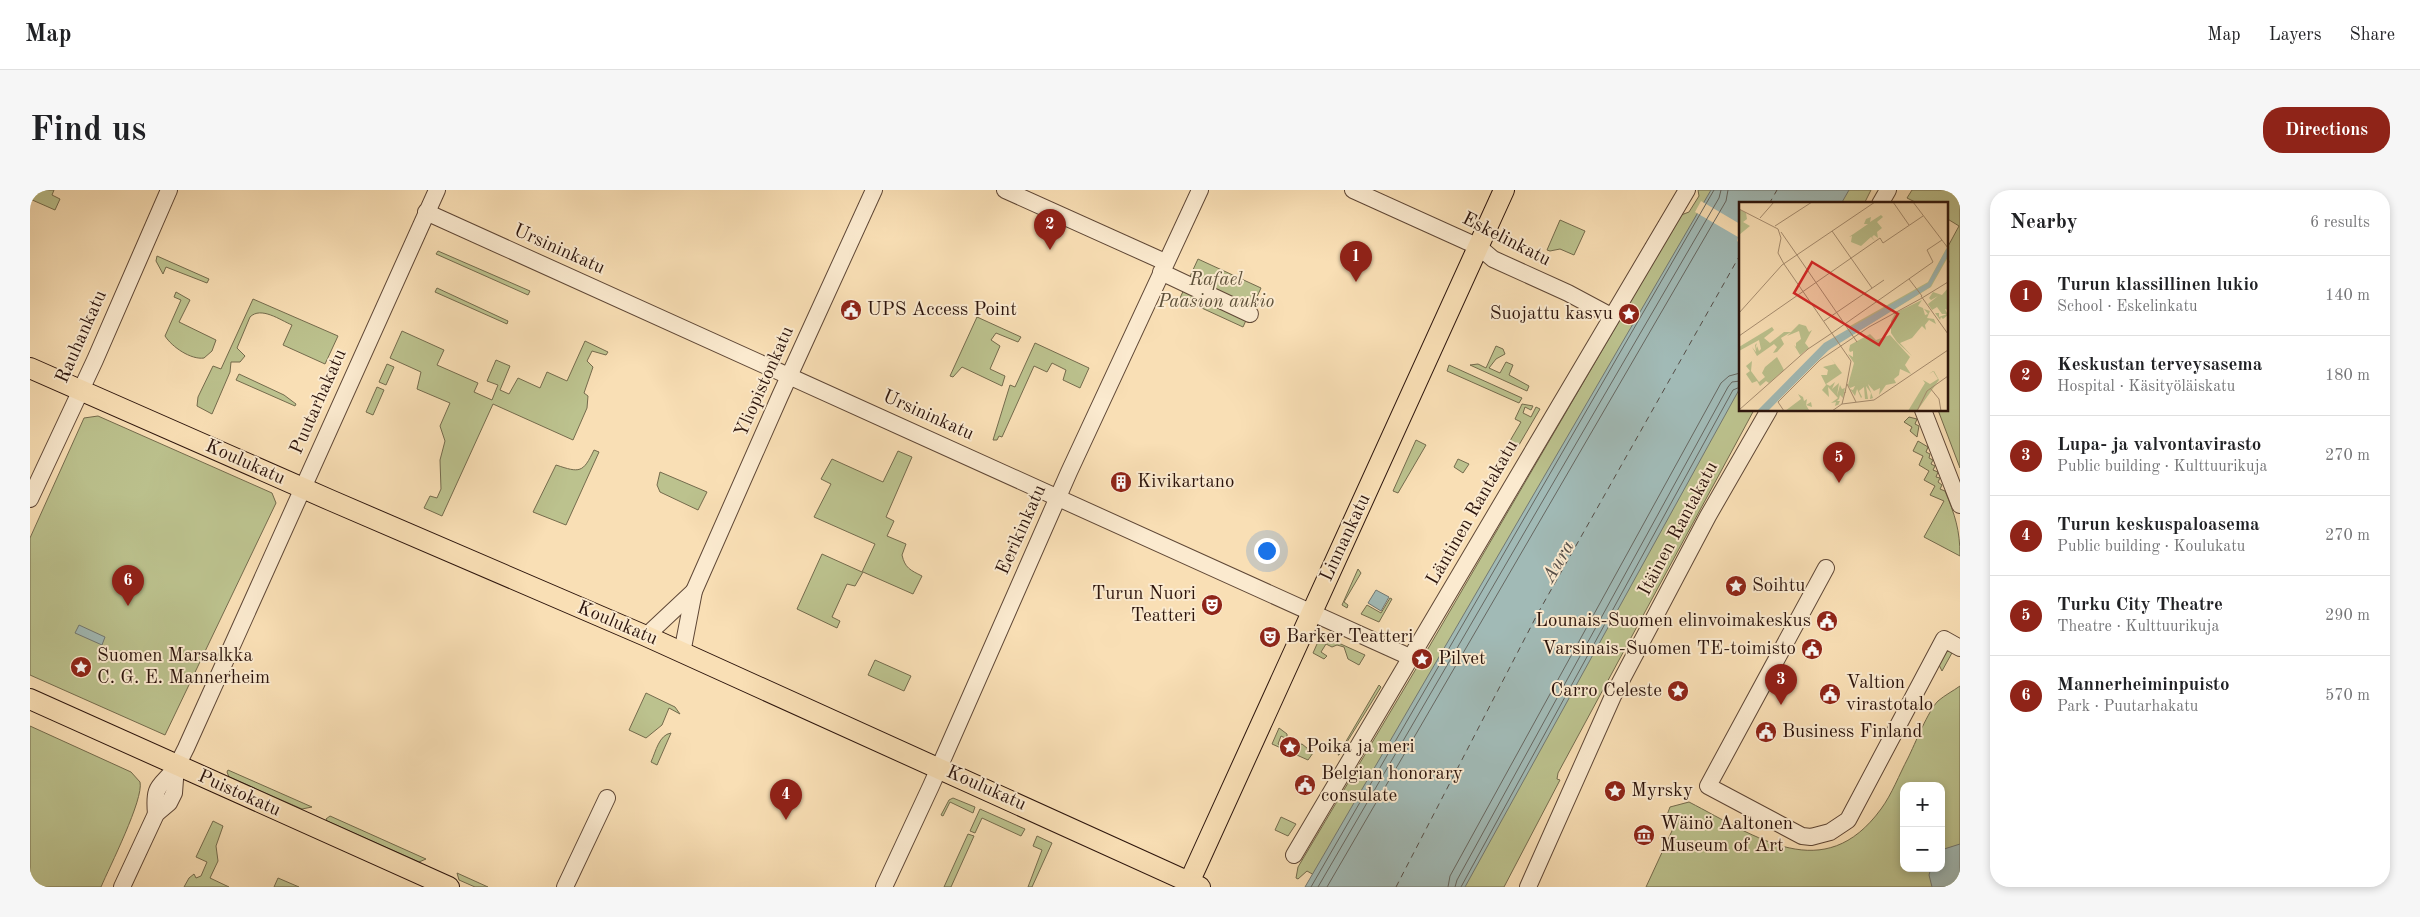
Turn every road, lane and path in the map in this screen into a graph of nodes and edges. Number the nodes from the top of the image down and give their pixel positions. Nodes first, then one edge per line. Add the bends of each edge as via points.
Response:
1 (169, 190) edge
2 (436, 190) edge
3 (874, 190) edge
4 (1005, 190) edge
5 (1200, 190) edge
6 (1354, 190) edge
7 (1504, 190) edge
8 (1687, 190) edge
9 (1888, 190) edge
10 (1881, 202) edge
11 (426, 212) junction
12 (1479, 247) junction
13 (1163, 267) junction
14 (1250, 314) dead end
15 (1611, 316) junction
16 (30, 368) edge
17 (789, 376) junction
18 (81, 390) junction
19 (1768, 411) edge
20 (1923, 411) edge
21 (302, 488) junction
22 (1058, 497) junction
23 (30, 499) edge
24 (1960, 505) edge
25 (1826, 568) dead end
26 (694, 591) junction
27 (1312, 612) junction
28 (646, 636) junction
29 (1960, 648) edge
30 (682, 652) junction
31 (1412, 658) junction
32 (30, 699) edge
33 (176, 766) junction
34 (939, 768) junction
35 (607, 798) dead end
36 (1294, 855) dead end
37 (1193, 885) edge
38 (122, 887) edge
39 (449, 887) edge
40 (565, 887) edge
41 (884, 887) edge
42 (1528, 887) edge

1 - 18 street, Rauhankatu
2 - 11 street, Puutarhakatu
3 - 17 street, Yliopistonkatu
4 - 13 street
5 - 13 street, Eerikinkatu
6 - 12 street, Eskelinkatu
7 - 12 main road, Linnankatu
8 - 15 street, Läntinen Rantakatu
9 - 10 street
11 - 17 street, Ursininkatu
11 - 21 street, Puutarhakatu
12 - 15 street, Eskelinkatu via 1493,259
12 - 27 main road, Linnankatu
13 - 14 street
13 - 22 street, Eerikinkatu
15 - 31 street, Läntinen Rantakatu
16 - 18 main road, Koulukatu
17 - 22 street, Ursininkatu
17 - 26 street, Yliopistonkatu
18 - 21 main road, Koulukatu
18 - 23 street, Rauhankatu
19 - 42 street, Itäinen Rantakatu via 1708,516 1613,696
20 - 24 street
21 - 28 main road, Koulukatu
21 - 33 street, Puutarhakatu
22 - 27 street, Ursininkatu
22 - 34 street, Eerikinkatu
25 - 29 street via 1708,786 1802,836 1821,835 1837,829 1848,820 1944,639
26 - 28 street, Yliopistonkatu
26 - 30 street, Yliopistonkatu
27 - 31 street, Ursininkatu
27 - 37 main road, Linnankatu
28 - 30 main road, Koulukatu
30 - 34 main road, Koulukatu
31 - 36 street, Läntinen Rantakatu
32 - 33 main road, Puistokatu
33 - 38 street, Puutarhakatu via 174,793 169,803 156,814
33 - 39 main road, Puistokatu
34 - 37 main road, Koulukatu
34 - 41 street, Eerikinkatu
35 - 40 street

